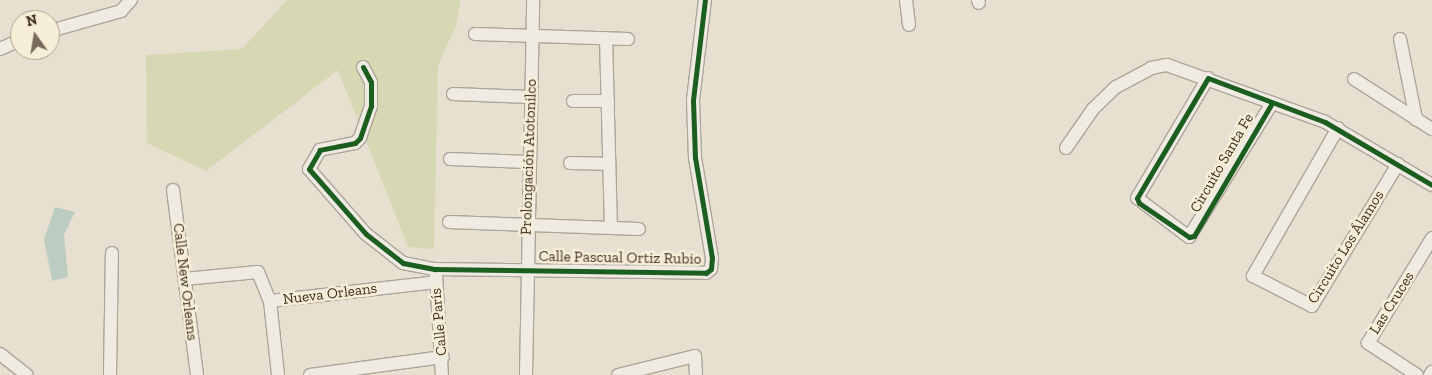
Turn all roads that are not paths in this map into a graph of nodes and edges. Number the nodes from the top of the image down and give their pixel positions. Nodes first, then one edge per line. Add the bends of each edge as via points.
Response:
1 (131, 0) edge
2 (533, 0) edge
3 (705, 0) edge
4 (906, 0) edge
5 (909, 25) dead end
6 (60, 28) edge
7 (475, 34) dead end
8 (533, 35) junction
9 (606, 38) junction
10 (628, 39) dead end
11 (1400, 39) dead end
12 (363, 67) dead end
13 (1208, 78) junction
14 (1354, 79) dead end
15 (453, 94) dead end
16 (530, 97) junction
17 (573, 101) dead end
18 (608, 101) junction
19 (1272, 103) junction
20 (1416, 119) junction
21 (1338, 128) junction
22 (1432, 129) edge
23 (1066, 148) dead end
24 (450, 159) dead end
25 (528, 162) junction
26 (570, 163) dead end
27 (609, 164) junction
28 (1398, 164) junction
29 (1432, 185) edge
30 (173, 190) dead end
31 (449, 222) dead end
32 (527, 225) junction
33 (611, 227) junction
34 (639, 229) dead end
35 (1432, 238) edge
36 (112, 253) dead end
37 (526, 269) junction
38 (436, 276) junction
39 (184, 278) junction
40 (270, 301) junction
41 (0, 354) edge
42 (443, 357) junction
43 (27, 375) edge
44 (110, 375) edge
45 (197, 375) edge
46 (278, 375) edge
47 (310, 375) edge
48 (442, 375) edge
49 (526, 375) edge
50 (618, 375) edge
51 (696, 375) edge
52 (1417, 375) edge

1 - 6 street via 121,11
2 - 8 street, Prolongación Atotonilco
3 - 37 street, Calle Pascual Ortiz Rubio via 693,100 695,158 706,207 711,270 694,274
4 - 5 street
7 - 8 street
8 - 9 street
8 - 16 street, Prolongación Atotonilco
9 - 10 street
9 - 18 street
11 - 20 street
12 - 38 street via 371,82 371,106 360,138 354,143 320,150 309,168 366,234 403,263
13 - 19 street
13 - 19 street, Circuito Santa Fe via 1137,198 1189,237
13 - 23 street via 1167,65 1151,68 1116,87 1093,108
14 - 20 street
15 - 16 street
16 - 25 street, Prolongación Atotonilco
17 - 18 street
18 - 27 street
19 - 21 street
20 - 22 street
21 - 28 street
21 - 28 street, Circuito Los Álamos via 1253,276 1312,306
24 - 25 street
25 - 32 street, Prolongación Atotonilco
26 - 27 street
27 - 33 street
28 - 29 street
30 - 39 street, Calle New Orleans
31 - 32 street
32 - 33 street
32 - 37 street, Prolongación Atotonilco
33 - 34 street
35 - 52 street, Las Cruces via 1368,343
36 - 44 street
37 - 38 street, Calle Pascual Ortiz Rubio
37 - 49 street, Prolongación Atotonilco
38 - 40 street, Nueva Orleans
38 - 42 street, Calle París
39 - 40 street, Nueva Orleans via 258,272
39 - 45 street, Calle New Orleans
40 - 46 street
41 - 43 street
42 - 47 street
42 - 48 street, Calle París
50 - 51 street via 695,356

